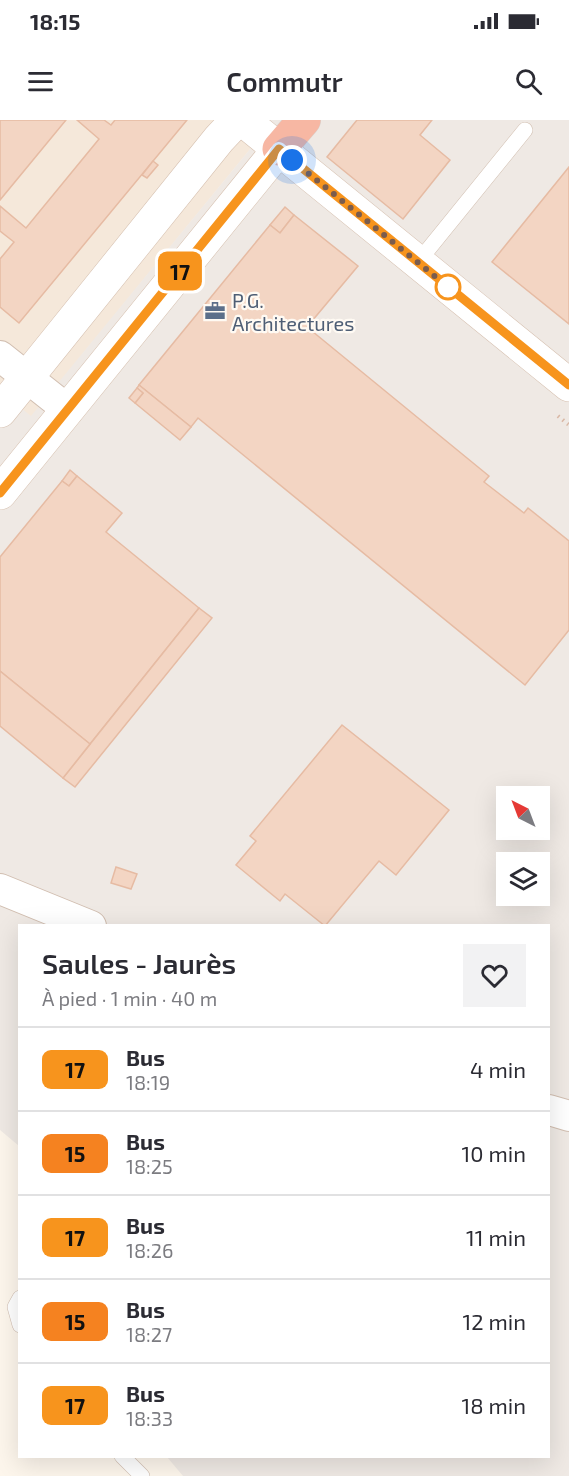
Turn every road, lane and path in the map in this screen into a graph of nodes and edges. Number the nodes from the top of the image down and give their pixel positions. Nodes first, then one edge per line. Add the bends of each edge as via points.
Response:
1 (237, 120) edge
2 (243, 120) edge
3 (304, 120) edge
4 (525, 130) dead end
5 (279, 149) junction
6 (418, 262) junction
7 (0, 356) edge
8 (27, 378) junction
9 (569, 385) edge
10 (68, 410) junction
11 (0, 411) edge
12 (0, 493) edge
13 (0, 889) edge
14 (86, 924) edge
15 (550, 1110) edge
16 (569, 1116) edge
17 (18, 1302) edge
18 (18, 1318) edge
19 (124, 1458) edge
20 (142, 1476) edge

1 - 8 main road
2 - 5 main road
3 - 5 highway
4 - 6 lane
5 - 6 main road
5 - 10 main road
6 - 9 main road
7 - 8 street
8 - 10 street
8 - 11 main road
10 - 12 main road
13 - 14 street
15 - 16 street
17 - 18 lane
19 - 20 lane

